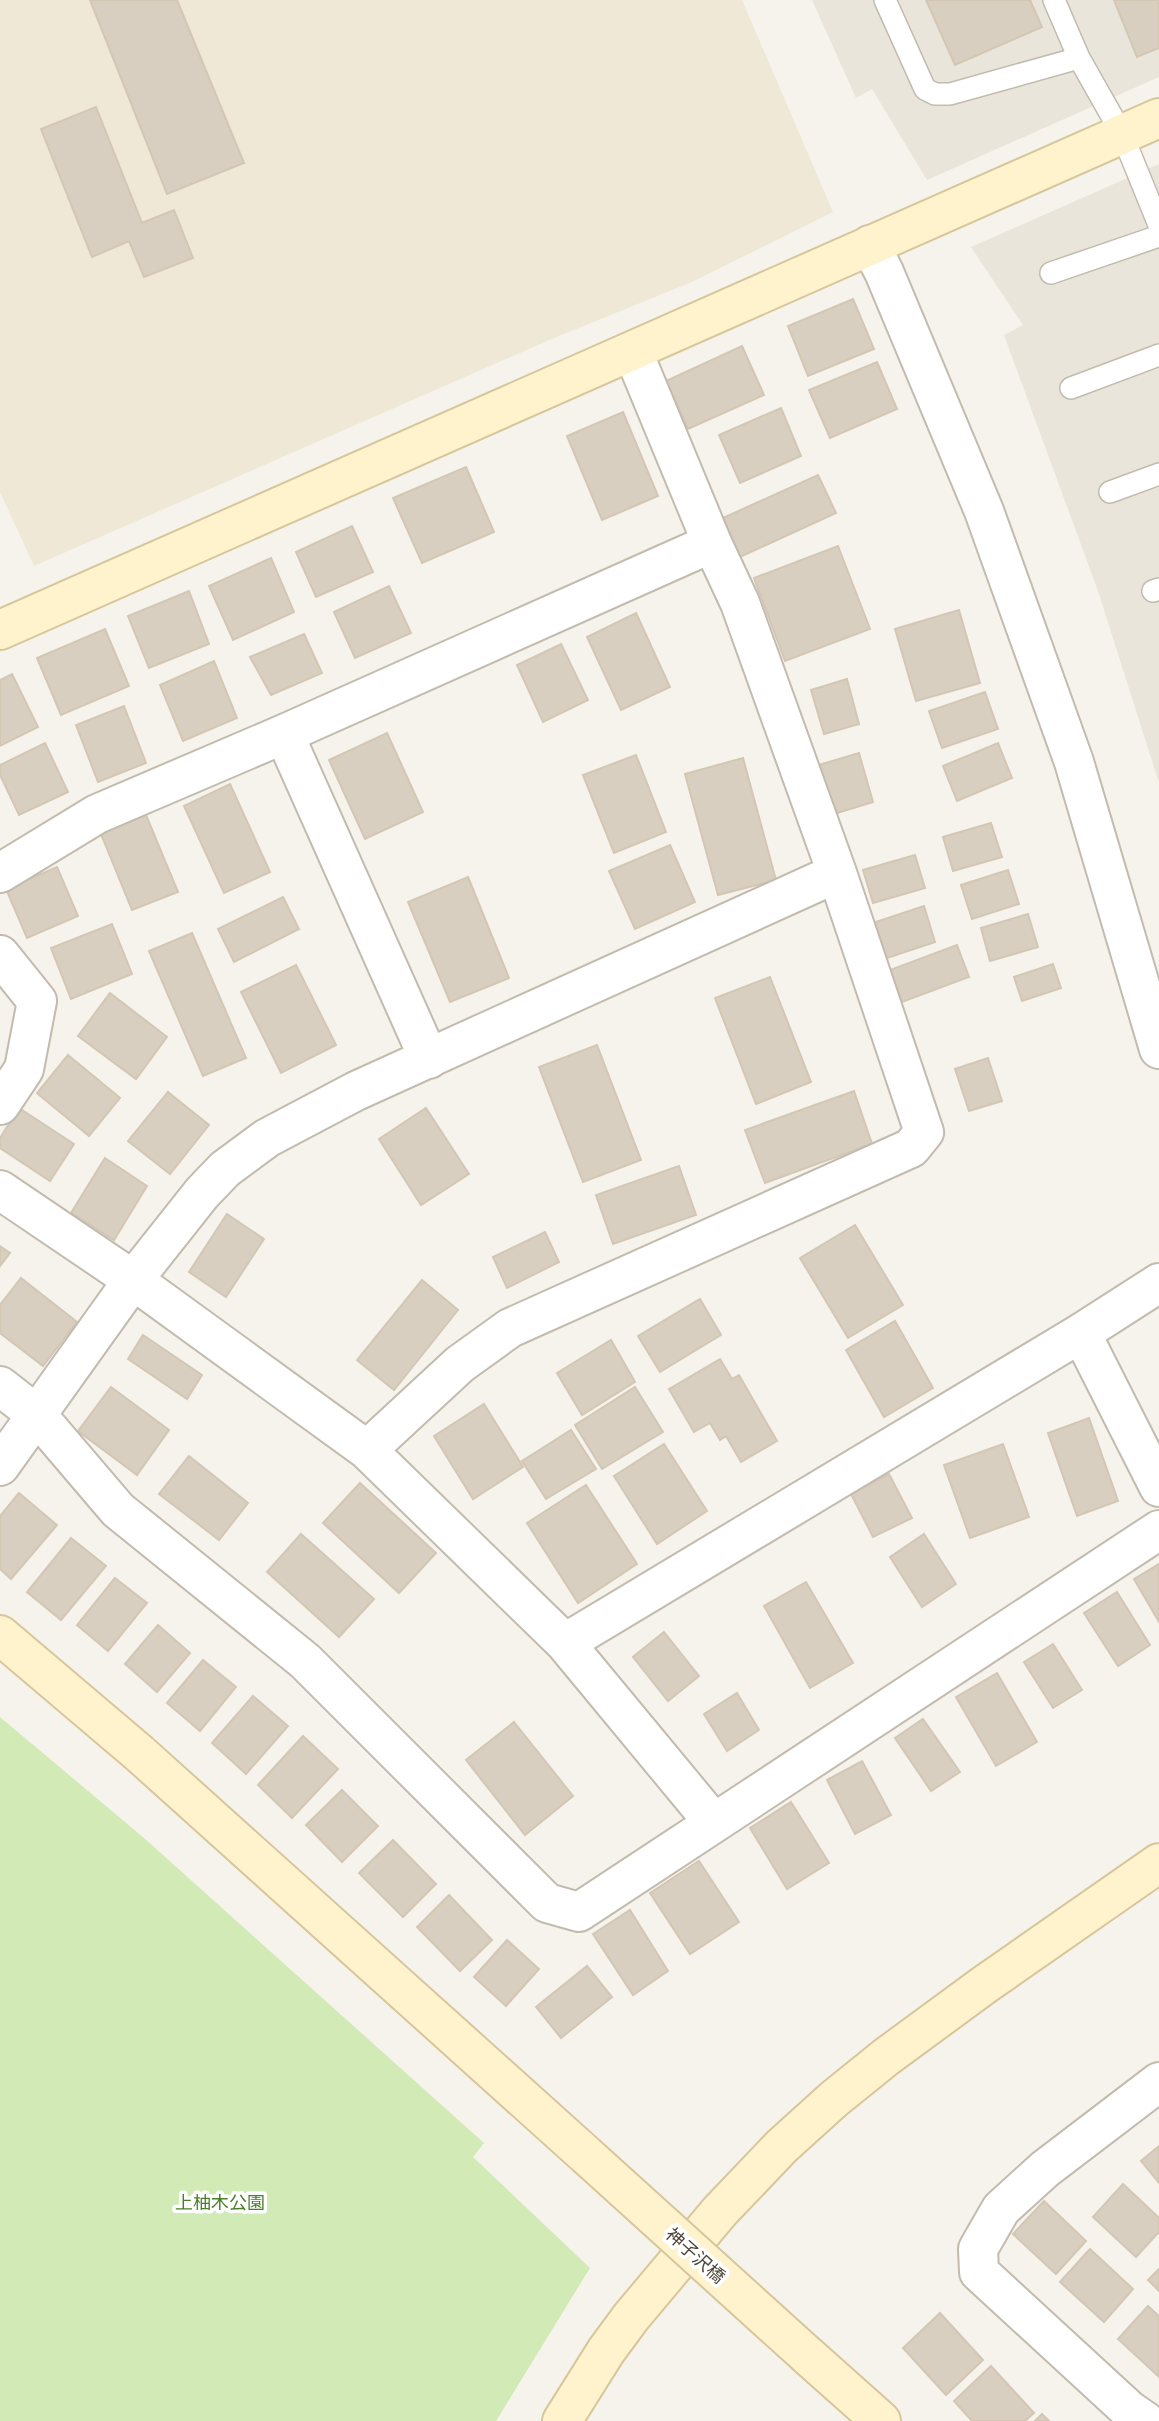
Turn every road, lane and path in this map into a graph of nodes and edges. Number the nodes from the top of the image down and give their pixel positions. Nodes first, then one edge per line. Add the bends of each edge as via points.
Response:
1 (886, 0) edge
2 (1054, 0) edge
3 (1079, 58) junction
4 (1159, 118) edge
5 (1122, 134) junction
6 (1152, 183) edge
7 (1159, 225) edge
8 (1159, 236) edge
9 (870, 245) junction
10 (1051, 273) dead end
11 (633, 352) junction
12 (1159, 355) edge
13 (1071, 388) dead end
14 (1159, 474) edge
15 (1110, 492) dead end
16 (712, 542) junction
17 (0, 630) edge
18 (284, 734) junction
19 (0, 873) edge
20 (837, 873) junction
21 (0, 955) edge
22 (1159, 1049) edge
23 (429, 1059) junction
24 (0, 1105) edge
25 (0, 1190) edge
26 (133, 1280) junction
27 (1159, 1283) edge
28 (1081, 1333) junction
29 (0, 1386) edge
30 (37, 1415) junction
31 (368, 1450) junction
32 (0, 1466) edge
33 (1159, 1487) edge
34 (1159, 1530) edge
35 (0, 1635) edge
36 (565, 1643) junction
37 (714, 1823) junction
38 (1159, 1863) edge
39 (1159, 2082) edge
40 (562, 2421) edge
41 (881, 2421) edge
42 (1145, 2421) edge

1 - 3 lane via 925,89 935,94 950,94
2 - 3 lane
3 - 5 lane
4 - 5 street
5 - 6 lane
5 - 9 street
6 - 7 lane
8 - 10 lane
9 - 11 street
9 - 22 street via 989,524 1074,762
11 - 16 street
11 - 17 street
12 - 13 lane
14 - 15 lane
16 - 18 street
16 - 20 street via 740,603
18 - 19 street via 97,814
18 - 23 street
20 - 23 street
20 - 31 street via 924,1132 911,1148 510,1328 460,1364
21 - 24 street via 37,1001 24,1069
23 - 26 street via 278,1132 225,1168
25 - 26 street
26 - 30 street
26 - 31 street
27 - 28 street
28 - 33 street
28 - 36 street
29 - 30 street
30 - 32 street
30 - 37 street via 118,1510 305,1661 547,1903 579,1912
31 - 36 street
34 - 37 street
35 - 41 street, 神子沢橋, bridge via 139,1753
36 - 37 street
38 - 40 street via 886,2057 782,2146 631,2317
39 - 42 street via 1045,2169 1001,2209 978,2249 979,2272

